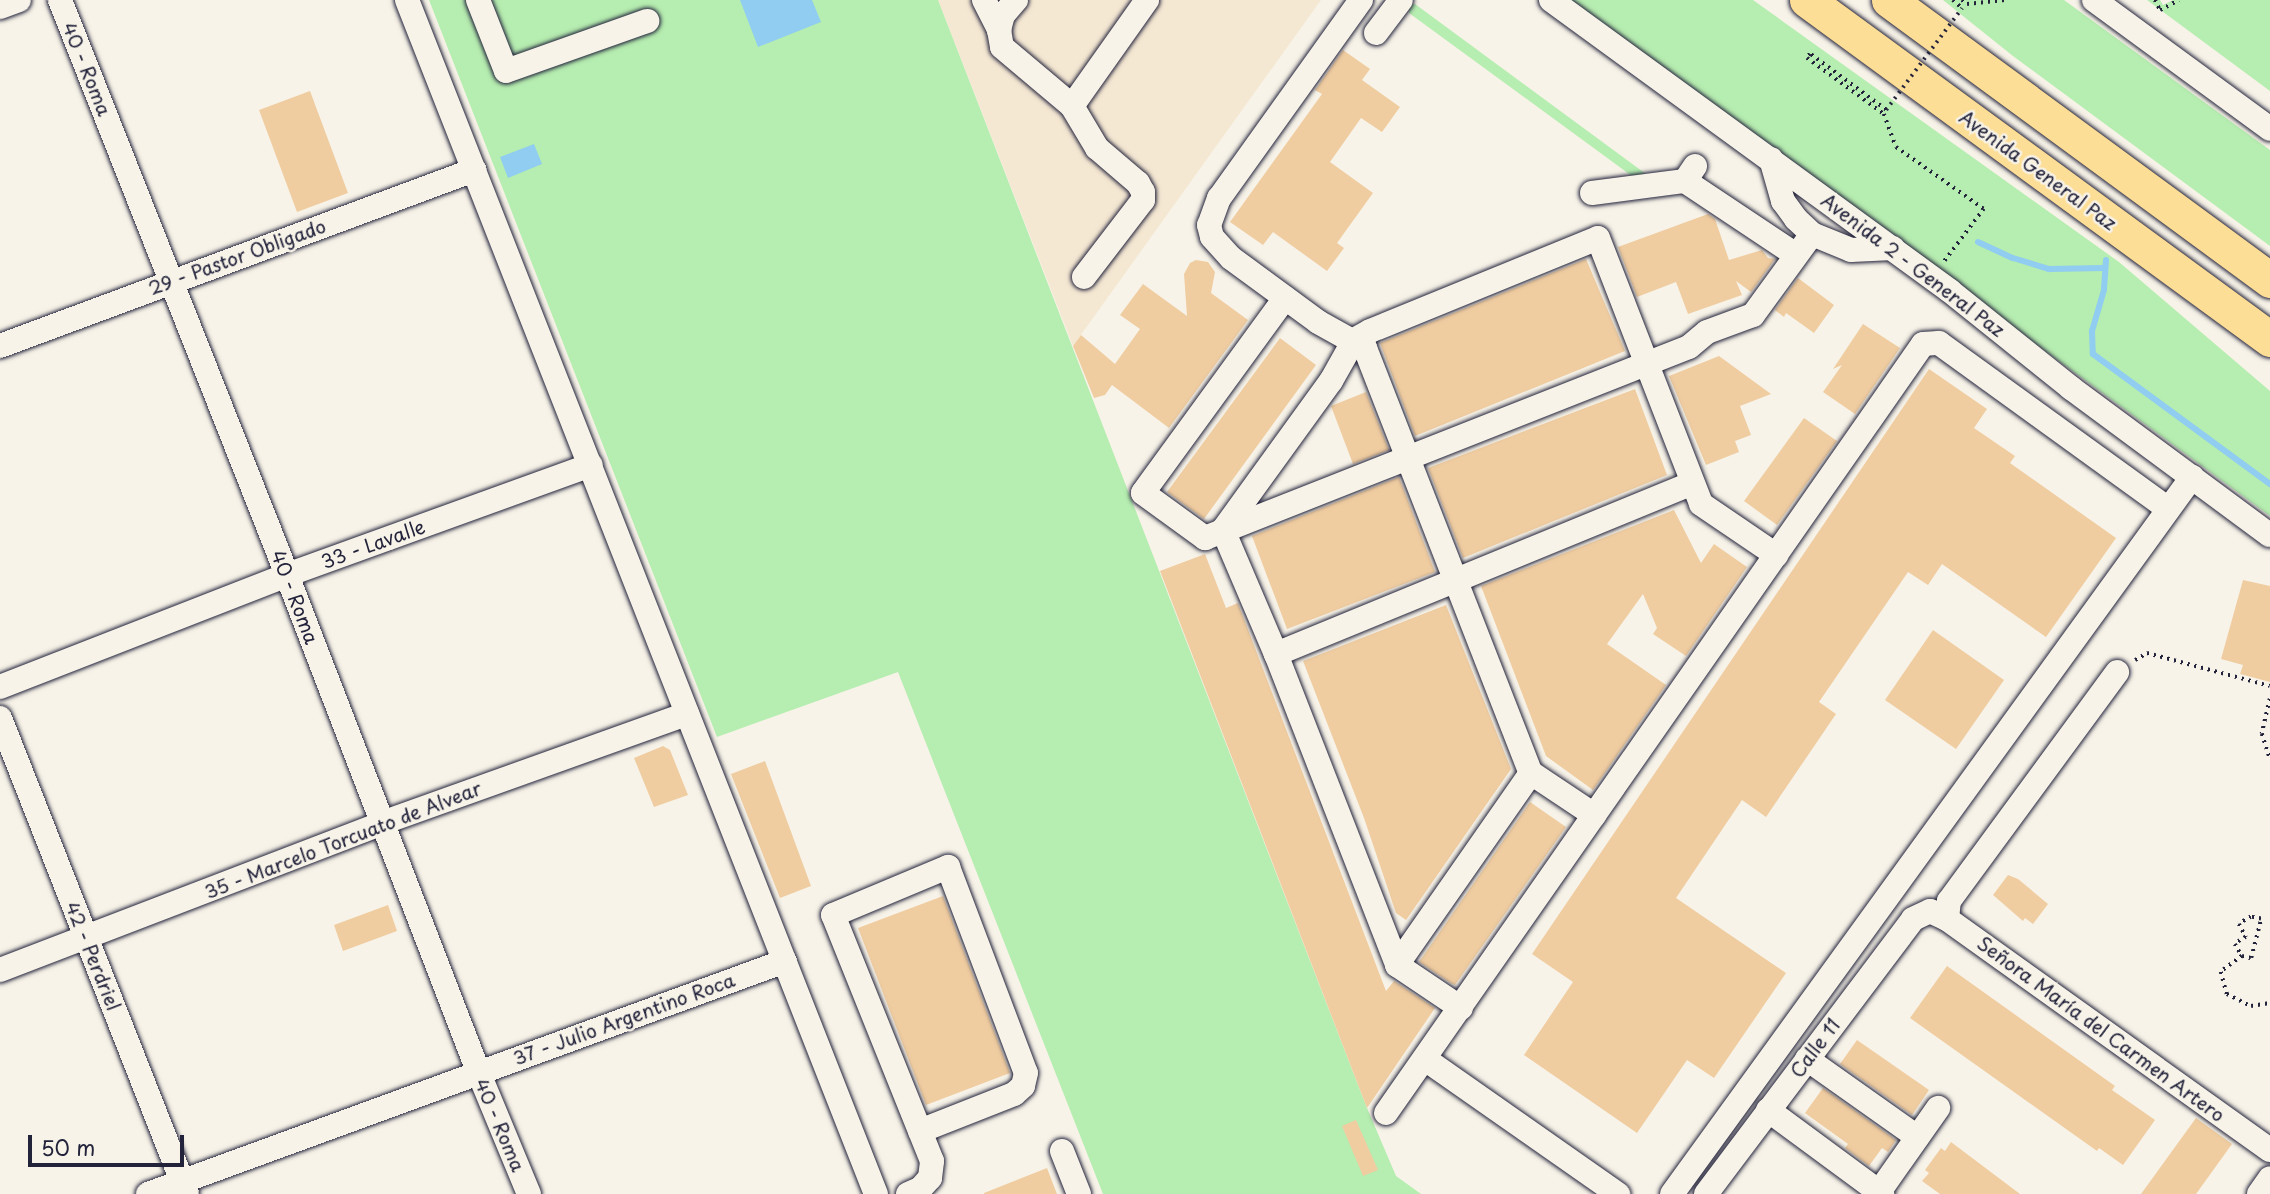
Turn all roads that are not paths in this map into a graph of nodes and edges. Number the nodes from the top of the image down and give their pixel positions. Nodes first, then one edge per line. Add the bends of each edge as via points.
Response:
1 (19, 0) edge
2 (60, 0) edge
3 (407, 0) edge
4 (478, 0) edge
5 (984, 0) edge
6 (1016, 0) edge
7 (1147, 0) edge
8 (1361, 0) edge
9 (1401, 0) edge
10 (1807, 0) edge
11 (2094, 0) edge
12 (1555, 2) edge
13 (1900, 6) edge
14 (0, 7) edge
15 (647, 21) dead end
16 (999, 30) junction
17 (1376, 33) dead end
18 (1072, 106) junction
19 (2270, 129) edge
20 (1771, 159) junction
21 (474, 170) junction
22 (1592, 193) dead end
23 (1812, 234) junction
24 (1893, 248) junction
25 (1796, 256) junction
26 (1084, 277) dead end
27 (2270, 280) edge
28 (172, 281) junction
29 (2192, 282) junction
30 (1285, 298) junction
31 (2270, 339) edge
32 (1354, 340) junction
33 (0, 346) edge
34 (1647, 365) junction
35 (2270, 366) edge
36 (2071, 388) junction
37 (2047, 421) junction
38 (1406, 458) junction
39 (591, 465) junction
40 (2192, 477) junction
41 (1692, 483) junction
42 (2167, 508) junction
43 (1223, 530) junction
44 (2270, 535) edge
45 (1776, 555) junction
46 (287, 576) junction
47 (1455, 583) junction
48 (1276, 654) junction
49 (2118, 672) road end
50 (0, 687) edge
51 (687, 714) junction
52 (0, 718) edge
53 (1531, 773) junction
54 (1594, 815) junction
55 (382, 823) junction
56 (1939, 915) junction
57 (85, 939) junction
58 (785, 961) junction
59 (1397, 965) junction
60 (0, 970) edge
61 (1461, 1008) junction
62 (1425, 1059) junction
63 (1807, 1059) junction
64 (478, 1071) junction
65 (1937, 1108) dead end
66 (1768, 1110) junction
67 (1386, 1113) dead end
68 (920, 1131) junction
69 (1917, 1138) junction
70 (2270, 1150) edge
71 (1062, 1151) dead end
72 (2270, 1178) edge
73 (1850, 1185) edge
74 (184, 1188) edge
75 (1880, 1193) edge
76 (148, 1194) edge
77 (528, 1194) edge
78 (876, 1194) edge
79 (908, 1194) edge
80 (1079, 1194) edge
81 (1618, 1194) edge
82 (1672, 1194) edge
83 (1706, 1194) edge
84 (2259, 1194) edge

1 - 14 street
2 - 28 street, 40 - Roma
3 - 21 street
4 - 15 street via 506,71
5 - 16 street
6 - 16 street via 1003,15
7 - 18 street
8 - 30 street via 1211,213 1209,225 1220,248
9 - 17 street
10 - 29 highway, Avenida General Paz
11 - 19 street
12 - 20 street, Avenida 2 - General Paz
13 - 27 highway
16 - 18 street via 1002,47
18 - 26 street via 1097,148 1143,192 1143,200
20 - 23 street via 1783,201
20 - 24 street, Avenida 2 - General Paz
21 - 28 street, 29 - Pastor Obligado
21 - 39 street
22 - 25 street via 1690,174
23 - 24 street via 1851,250
23 - 25 street
24 - 36 street, Avenida 2 - General Paz
25 - 34 street via 1753,315 1707,332 1689,347
28 - 33 street, 29 - Pastor Obligado
28 - 46 street, 40 - Roma
29 - 31 highway, Avenida General Paz
29 - 35 highway
30 - 32 street
30 - 43 street via 1143,493 1205,538
32 - 34 street via 1598,238
32 - 38 street via 1365,348 1374,367
32 - 43 street via 1331,381
34 - 38 street
34 - 41 street
36 - 37 street
36 - 40 street, Avenida 2 - General Paz
37 - 42 street
37 - 45 street via 1939,343 1923,344
38 - 43 street
38 - 47 street
39 - 46 street, 33 - Lavalle
39 - 51 street
40 - 42 street
40 - 44 street, Avenida 2 - General Paz
41 - 45 street via 1701,503
41 - 47 street
42 - 82 street
43 - 48 street
45 - 54 street
46 - 50 street, 33 - Lavalle
46 - 55 street, 40 - Roma
47 - 48 street
47 - 53 street
48 - 59 street
49 - 56 street
51 - 55 street, 35 - Marcelo Torcuato de Alvear
51 - 58 street
52 - 57 street, 42 - Perdriel
53 - 54 street
53 - 59 street
54 - 61 street
55 - 57 street, 35 - Marcelo Torcuato de Alvear
55 - 64 street, 40 - Roma
56 - 63 street, Calle 11 via 1913,919
56 - 70 street, Señora María del Carmen Artero
57 - 60 street, 35 - Marcelo Torcuato de Alvear
57 - 74 street, 42 - Perdriel
58 - 64 street, 37 - Julio Argentino Roca
58 - 78 street
59 - 61 street
61 - 62 street
62 - 67 street
62 - 81 street
63 - 66 street, Calle 11
63 - 69 street
64 - 74 street, 37 - Julio Argentino Roca
64 - 77 street, 40 - Roma
65 - 69 street
66 - 73 street
66 - 83 street, Calle 11
68 - 68 street via 833,915 948,867 1026,1073 1023,1086 1014,1094
68 - 79 street via 932,1161 930,1178
69 - 75 street
71 - 80 street
72 - 84 street
73 - 75 street
74 - 76 street, 37 - Julio Argentino Roca

